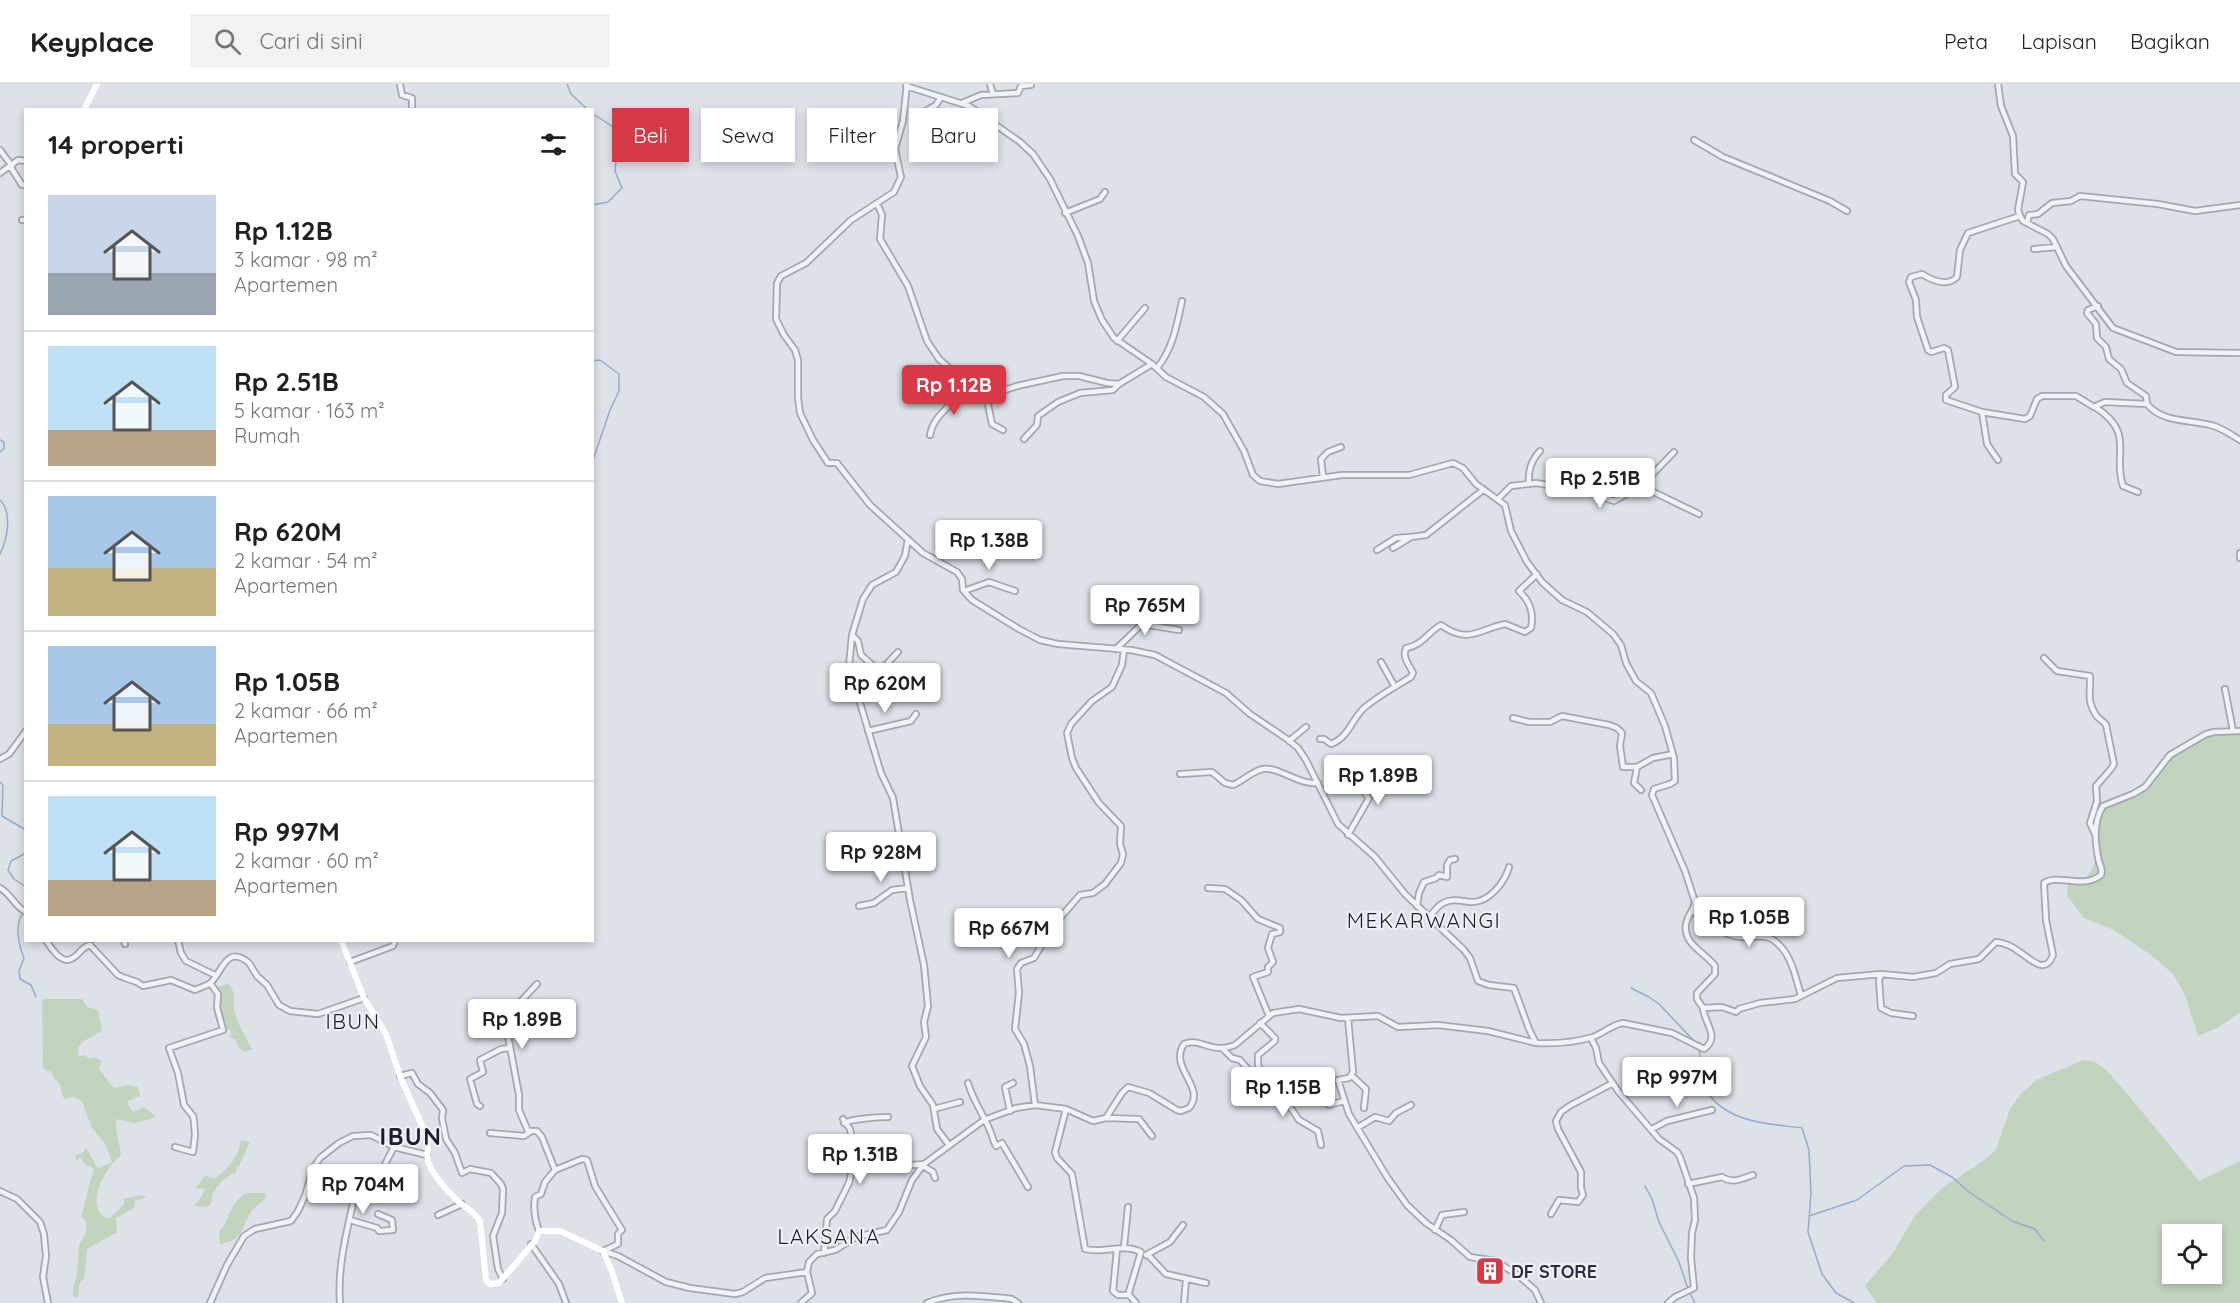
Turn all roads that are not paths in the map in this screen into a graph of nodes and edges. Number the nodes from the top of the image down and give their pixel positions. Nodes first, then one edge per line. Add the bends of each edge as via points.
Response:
1 (97, 84) edge
2 (400, 84) edge
3 (990, 84) edge
4 (1998, 84) edge
5 (906, 85) edge
6 (1031, 85) edge
7 (993, 94) junction
8 (941, 98) junction
9 (962, 103) junction
10 (85, 108) edge
11 (412, 108) edge
12 (931, 108) edge
13 (1694, 140) dead end
14 (0, 150) edge
15 (24, 160) edge
16 (11, 166) junction
17 (0, 174) edge
18 (24, 185) edge
19 (1105, 192) dead end
20 (877, 203) junction
21 (2240, 205) edge
22 (1847, 211) dead end
23 (1065, 213) junction
24 (2020, 216) junction
25 (2027, 223) junction
26 (2057, 247) junction
27 (2034, 249) dead end
28 (1182, 301) dead end
29 (2098, 306) junction
30 (1145, 308) dead end
31 (1117, 341) junction
32 (2240, 353) edge
33 (1154, 366) junction
34 (1119, 384) junction
35 (957, 392) junction
36 (987, 395) junction
37 (2147, 404) junction
38 (2096, 407) junction
39 (1982, 412) junction
40 (1003, 429) dead end
41 (930, 435) dead end
42 (1024, 439) dead end
43 (2240, 440) edge
44 (1341, 447) dead end
45 (1539, 451) dead end
46 (1674, 452) dead end
47 (1998, 460) dead end
48 (1323, 477) junction
49 (1529, 484) junction
50 (1641, 486) junction
51 (1483, 490) junction
52 (2138, 492) dead end
53 (1498, 499) junction
54 (1699, 514) dead end
55 (1411, 537) junction
56 (908, 539) junction
57 (1393, 548) dead end
58 (1377, 550) dead end
59 (1536, 574) junction
60 (964, 591) junction
61 (1015, 591) dead end
62 (1178, 621) dead end
63 (852, 635) junction
64 (1116, 649) junction
65 (1124, 650) junction
66 (898, 652) dead end
67 (2044, 658) dead end
68 (1381, 662) dead end
69 (1395, 687) junction
70 (2225, 689) dead end
71 (916, 714) dead end
72 (1513, 718) dead end
73 (1306, 727) dead end
74 (868, 731) junction
75 (2233, 731) junction
76 (2240, 731) edge
77 (24, 734) edge
78 (1320, 739) dead end
79 (1289, 741) junction
80 (1673, 754) junction
81 (0, 759) edge
82 (1637, 767) junction
83 (1180, 774) dead end
84 (1353, 779) dead end
85 (1318, 783) junction
86 (1641, 790) dead end
87 (1348, 835) junction
88 (2097, 838) junction
89 (1455, 859) dead end
90 (1509, 867) dead end
91 (0, 888) edge
92 (908, 888) junction
93 (1209, 888) dead end
94 (859, 906) dead end
95 (1417, 906) junction
96 (1692, 910) junction
97 (24, 911) edge
98 (1430, 916) junction
99 (48, 942) edge
100 (178, 942) edge
101 (342, 942) edge
102 (394, 942) edge
103 (92, 944) edge
104 (350, 962) junction
105 (1881, 974) junction
106 (215, 975) junction
107 (210, 983) junction
108 (537, 984) dead end
109 (1801, 995) junction
110 (364, 998) junction
111 (1703, 1008) junction
112 (1269, 1016) junction
113 (1913, 1016) dead end
114 (1348, 1018) junction
115 (1260, 1023) junction
116 (1591, 1038) junction
117 (1536, 1043) junction
118 (510, 1048) junction
119 (1223, 1049) junction
120 (1253, 1075) dead end
121 (400, 1076) junction
122 (1352, 1076) junction
123 (968, 1083) dead end
124 (1013, 1083) dead end
125 (1613, 1083) junction
126 (1344, 1101) junction
127 (960, 1102) dead end
128 (1035, 1105) junction
129 (1329, 1105) dead end
130 (1411, 1105) dead end
131 (480, 1106) dead end
132 (1364, 1108) dead end
133 (934, 1109) junction
134 (1066, 1109) junction
135 (1712, 1110) dead end
136 (1010, 1111) junction
137 (888, 1117) dead end
138 (1106, 1118) junction
139 (984, 1120) junction
140 (1357, 1128) junction
141 (1652, 1129) junction
142 (530, 1132) junction
143 (490, 1133) dead end
144 (1152, 1136) dead end
145 (949, 1144) junction
146 (1321, 1145) dead end
147 (175, 1147) dead end
148 (394, 1148) junction
149 (427, 1155) junction
150 (855, 1155) junction
151 (924, 1165) junction
152 (555, 1170) junction
153 (1753, 1175) dead end
154 (935, 1178) dead end
155 (1688, 1184) junction
156 (1028, 1187) dead end
157 (0, 1191) edge
158 (462, 1204) junction
159 (1128, 1207) dead end
160 (1464, 1212) dead end
161 (378, 1214) dead end
162 (1551, 1214) dead end
163 (438, 1215) dead end
164 (350, 1220) junction
165 (1183, 1225) dead end
166 (1435, 1230) junction
167 (539, 1231) junction
168 (531, 1244) junction
169 (1124, 1247) junction
170 (1117, 1249) junction
171 (603, 1251) junction
172 (1141, 1252) junction
173 (824, 1253) junction
174 (1148, 1255) junction
175 (807, 1272) junction
176 (503, 1279) junction
177 (1186, 1280) junction
178 (1206, 1283) dead end
179 (1129, 1295) junction
180 (48, 1303) edge
181 (210, 1303) edge
182 (340, 1303) edge
183 (566, 1303) edge
184 (622, 1303) edge
185 (801, 1303) edge
186 (927, 1303) edge
187 (1018, 1303) edge
188 (1136, 1303) edge
189 (1184, 1303) edge
190 (1541, 1303) edge
191 (1668, 1303) edge

1 - 10 main road
2 - 11 street via 402,95 411,98
3 - 7 street
4 - 24 street via 2001,106 2013,136 2015,174 2023,182
5 - 8 street
5 - 20 street via 904,117 895,149 901,177 894,192
6 - 7 street via 1021,86 1018,93
7 - 9 street
8 - 9 street
8 - 12 street
9 - 23 street via 1033,154
13 - 22 street via 1723,157
14 - 16 street
15 - 16 street
16 - 17 street
16 - 18 street
19 - 23 street via 1100,199
20 - 35 street via 882,214 880,239 908,286 927,341 954,372
20 - 56 street via 842,228 806,263 778,279 776,319 795,350 799,405 813,440 828,463 837,463 866,500
21 - 25 street via 2192,211 2080,196 2052,203 2038,214 2029,215
23 - 31 street via 1088,263 1094,301
24 - 25 street
24 - 39 street via 1968,233 1954,280 1941,282 1922,274 1910,279 1928,350 1948,350 1955,387 1946,400
25 - 26 street via 2048,234
26 - 27 street
26 - 29 street via 2066,266
28 - 33 street via 1172,341 1164,359
29 - 32 street via 2114,328 2176,352
29 - 37 street via 2087,313 2096,324 2098,339 2127,383 2146,396
30 - 31 street
31 - 33 street
33 - 34 street
33 - 48 street via 1166,377 1204,397 1226,418 1254,477 1278,484
34 - 36 street via 1063,376
34 - 42 street via 1113,390 1081,392 1056,403 1038,416 1037,425
35 - 36 street
35 - 41 street via 933,423
36 - 40 street via 992,424
37 - 38 street via 2105,402
37 - 43 street via 2181,422 2214,426
38 - 39 street via 2076,396 2042,396 2027,419
38 - 52 street via 2109,417 2121,438 2122,483
39 - 47 street via 1988,444
44 - 48 street via 1321,459
45 - 49 street via 1528,472
46 - 50 street
48 - 51 street via 1409,475 1453,463
49 - 50 street via 1584,491 1614,501
49 - 53 street via 1511,486
50 - 54 street
51 - 53 street
51 - 55 street via 1426,535
53 - 59 street via 1505,505 1511,531
55 - 57 street
55 - 58 street via 1396,538
56 - 60 street via 923,553 957,572
56 - 63 street via 896,572 875,583 863,599
59 - 69 street via 1520,591 1533,617 1531,628 1525,632 1504,624 1476,635 1441,625 1406,648 1406,661 1413,674
59 - 80 street via 1562,600 1587,612 1613,634 1636,681 1652,693
60 - 61 street via 989,582
60 - 64 street via 972,600 1040,640
62 - 64 street via 1176,629 1142,624
63 - 66 street via 862,657 877,669 882,669
63 - 74 street via 850,675
64 - 65 street
65 - 79 street via 1155,655 1211,684
65 - 128 street via 1112,687 1092,701 1068,733 1076,768 1120,824 1123,857 1107,883 1093,893 1080,895 1046,930 1034,958 1018,966 1015,1029 1024,1044
67 - 88 street via 2057,671 2090,676 2091,703 2097,717 2105,721 2114,764 2096,786 2097,801 2090,823
68 - 69 street
69 - 78 street via 1363,709 1348,732 1335,743
70 - 75 street
71 - 74 street via 911,721
72 - 82 street via 1550,722 1562,716 1614,726 1622,733 1622,766
73 - 79 street
74 - 92 street via 893,798
75 - 76 street
75 - 88 street via 2214,732 2181,748 2163,762 2145,787 2105,804 2095,827
77 - 81 street via 9,754
79 - 85 street via 1298,747
80 - 82 street via 1652,758
80 - 96 street via 1675,781 1654,789 1652,795 1688,879 1695,902
82 - 86 street via 1634,783
83 - 85 street via 1212,772 1233,785 1271,768 1307,783
84 - 87 street via 1369,798
85 - 87 street via 1334,817
87 - 95 street via 1374,857
88 - 105 street via 2102,869 2099,877 2072,883 2044,883 2053,955 2049,961 2037,964 1996,942 1979,959 1950,964 1936,973 1913,977
89 - 95 street via 1447,864 1447,877 1439,875 1424,882
90 - 98 street via 1500,887 1487,896 1473,902 1448,901
91 - 97 street
92 - 94 street via 892,890 874,903
92 - 133 street via 928,1006 924,1022 927,1037 912,1066
93 - 112 street via 1225,889 1258,919 1280,928 1280,932 1272,934 1268,947 1273,962 1268,972 1253,977
95 - 98 street
96 - 109 street via 1727,933 1740,937 1763,935 1781,947
96 - 111 street via 1686,923 1687,936 1716,971 1696,993
98 - 117 street via 1470,958 1478,981 1514,988
99 - 103 street via 61,958 68,960
100 - 106 street via 186,961
101 - 104 main road
102 - 104 street via 393,946
103 - 107 street via 118,975 143,986 171,980 195,990
104 - 110 main road
105 - 109 street via 1837,978
105 - 113 street via 1881,1008
106 - 107 street
106 - 110 street via 232,957 243,958 280,1007 303,1014 318,1014
107 - 147 street via 218,994 223,1030 169,1048 184,1105 193,1116 196,1129 193,1152
108 - 118 street via 507,1016
109 - 111 street via 1736,1012 1722,1007
110 - 121 main road via 386,1034
111 - 116 street via 1713,1037 1702,1049 1672,1033 1623,1023
112 - 114 street via 1299,1009
112 - 115 street
114 - 117 street via 1378,1016 1398,1027 1438,1025
114 - 122 street
115 - 119 street via 1235,1045
115 - 146 street via 1275,1041 1258,1055 1258,1065 1275,1095 1284,1098 1299,1120 1317,1130
116 - 117 street
116 - 125 street via 1599,1063
118 - 131 street via 480,1060 483,1072 470,1079
118 - 142 street via 519,1110
119 - 120 street
119 - 138 street via 1192,1042 1182,1046 1180,1064 1193,1091 1189,1108 1181,1111 1149,1093 1128,1087
121 - 149 main road via 430,1145
121 - 176 street via 412,1073 441,1107 446,1139 462,1173 470,1169 490,1173 501,1184 503,1212 493,1236
122 - 126 street via 1338,1080
122 - 132 street via 1366,1089
123 - 139 street
124 - 136 street via 1005,1086
125 - 141 street
125 - 162 street via 1571,1105 1556,1121 1582,1174 1583,1196 1578,1202 1559,1200
126 - 129 street
126 - 140 street
127 - 133 street
128 - 134 street
128 - 136 street
130 - 140 street via 1389,1121 1375,1117
133 - 145 street via 937,1129
134 - 138 street via 1093,1121
134 - 170 street via 1055,1152 1072,1174 1085,1249
135 - 141 street via 1666,1121
136 - 139 street
137 - 150 street via 843,1121 850,1129
138 - 144 street via 1139,1119
139 - 145 street
139 - 156 street via 995,1145 1002,1143
140 - 166 street via 1407,1205
141 - 155 street via 1680,1156
142 - 143 street via 524,1136
142 - 152 street via 537,1131 542,1137
145 - 151 street
148 - 149 street
148 - 164 street via 384,1166 382,1188 357,1189
148 - 181 street via 371,1135 363,1135 346,1138 330,1149 313,1168 305,1196 291,1221 255,1229 244,1236
149 - 158 main road via 433,1171
150 - 151 street via 873,1155 884,1167
150 - 173 street via 849,1183 827,1219
151 - 154 street
151 - 173 street via 906,1191 890,1228 856,1237 836,1251
152 - 167 street via 534,1200
152 - 171 street via 587,1160 595,1186 622,1230 617,1234 618,1244
153 - 155 street via 1734,1182 1722,1177
155 - 191 street via 1694,1198 1694,1288
157 - 180 street via 17,1199 40,1222
158 - 163 street
158 - 176 main road via 480,1221 485,1278 493,1284
159 - 169 street
160 - 166 street via 1442,1215
161 - 164 street via 392,1220 393,1230 379,1232
164 - 182 street via 343,1247
165 - 174 street via 1170,1242
166 - 190 street via 1470,1257 1496,1261 1519,1276 1535,1290
167 - 168 main road
167 - 171 main road via 560,1231
168 - 176 main road
168 - 183 street via 559,1284
169 - 170 street
169 - 172 street
170 - 179 street via 1113,1291
171 - 175 street via 666,1282 735,1294 765,1278
171 - 184 main road
172 - 174 street
172 - 179 street
173 - 175 street via 813,1257
174 - 177 street via 1166,1274
175 - 185 street via 812,1293
177 - 178 street
177 - 189 street
179 - 188 street
186 - 187 street via 965,1295 1012,1299

